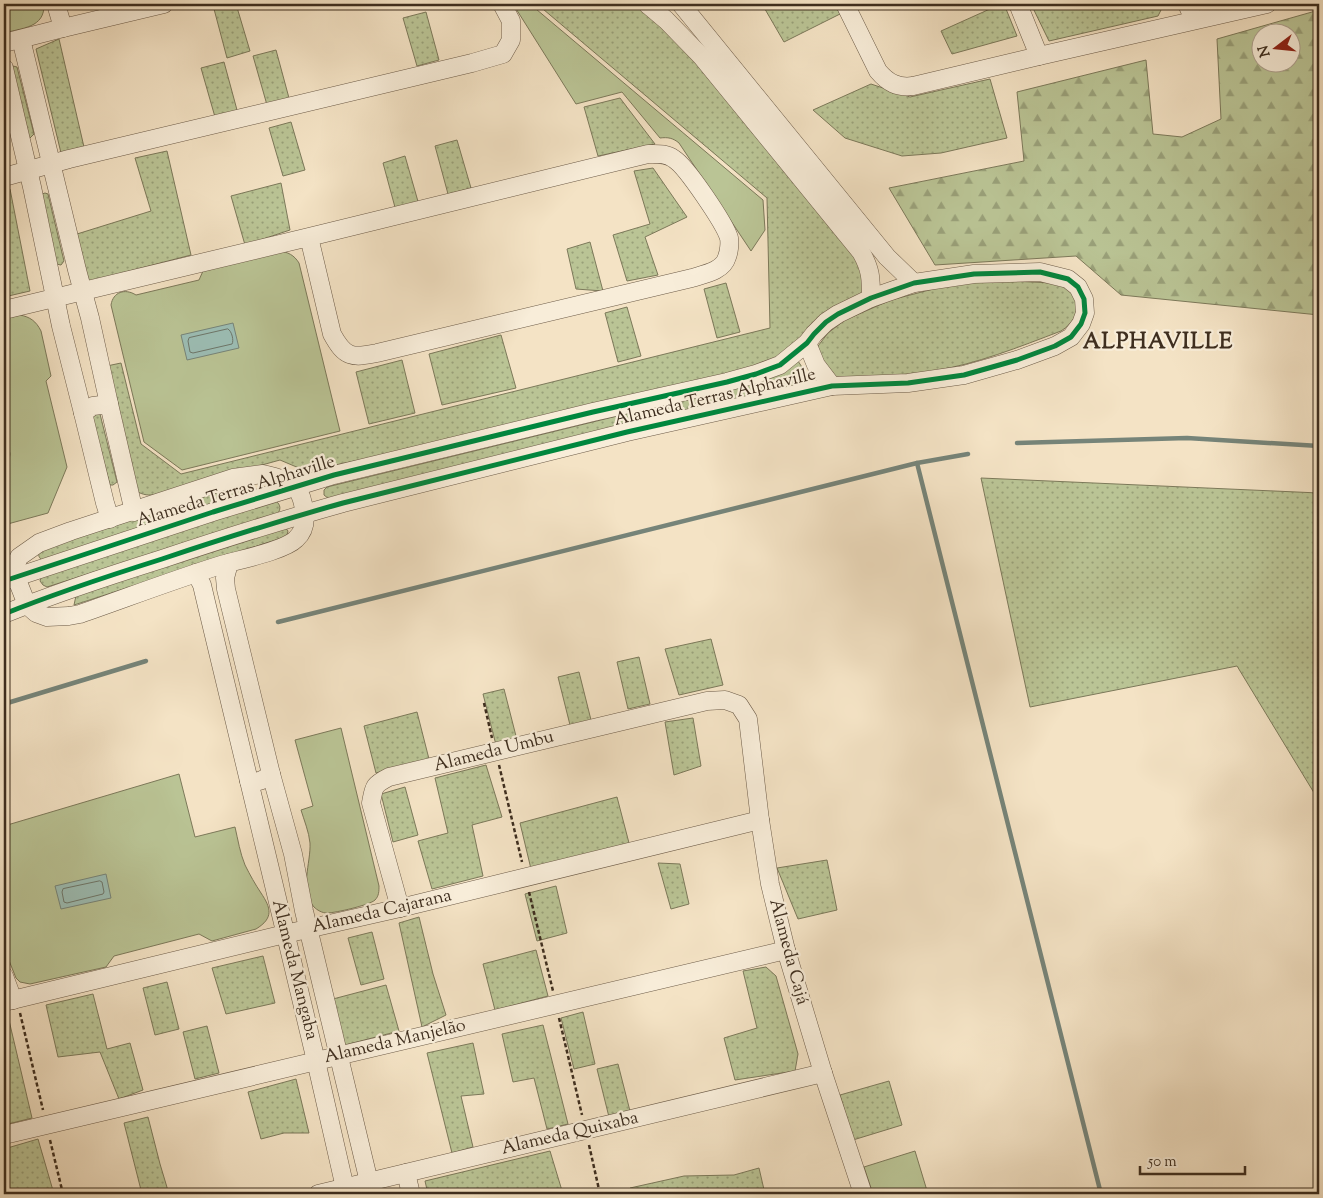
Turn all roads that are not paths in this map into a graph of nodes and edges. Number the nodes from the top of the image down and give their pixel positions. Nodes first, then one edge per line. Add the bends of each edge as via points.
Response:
1 (56, 4) edge
2 (164, 4) edge
3 (502, 4) edge
4 (647, 4) edge
5 (681, 4) edge
6 (845, 4) edge
7 (1018, 4) edge
8 (1187, 4) edge
9 (1267, 4) edge
10 (1194, 20) junction
11 (63, 28) junction
12 (21, 39) junction
13 (4, 44) edge
14 (1039, 56) junction
15 (4, 68) edge
16 (52, 164) junction
17 (28, 171) junction
18 (4, 177) edge
19 (309, 237) junction
20 (914, 283) junction
21 (83, 290) junction
22 (55, 298) junction
23 (871, 298) junction
24 (4, 310) edge
25 (92, 324) junction
26 (62, 331) junction
27 (807, 343) junction
28 (832, 386) junction
29 (109, 404) junction
30 (83, 413) junction
31 (296, 487) junction
32 (134, 512) junction
33 (306, 514) junction
34 (110, 519) junction
35 (229, 563) junction
36 (196, 573) junction
37 (10, 579) edge
38 (26, 605) junction
39 (4, 614) edge
40 (738, 705) joint
41 (271, 774) junction
42 (248, 781) junction
43 (760, 820) junction
44 (293, 854) junction
45 (267, 860) junction
46 (400, 908) junction
47 (309, 928) junction
48 (285, 934) junction
49 (786, 950) junction
50 (4, 976) edge
51 (11, 1000) edge
52 (338, 1056) junction
53 (316, 1061) junction
54 (823, 1073) junction
55 (4, 1136) edge
56 (406, 1173) junction
57 (368, 1182) junction
58 (345, 1188) junction
59 (318, 1194) edge
60 (411, 1194) edge
61 (863, 1194) edge

1 - 11 street
2 - 11 street
3 - 16 street via 511,21 511,40 503,54
4 - 23 street via 702,57 861,252 871,277
5 - 20 street via 887,257
6 - 14 street via 878,71 894,85 913,86
7 - 14 street
8 - 10 street
9 - 10 street
10 - 14 street
11 - 12 street
12 - 13 street
12 - 16 street
15 - 17 street
16 - 17 street
16 - 21 street
17 - 18 street
17 - 22 street
19 - 19 street via 648,154 662,154 674,158 685,169 724,225 730,240 727,258 717,270 692,278 359,356 339,347 332,334
19 - 21 street
20 - 23 street, Alameda Terras Alphaville
20 - 28 street, Alameda Terras Alphaville via 974,274 1040,272 1068,279 1078,287 1084,299 1085,313 1070,337 1055,346 964,376 908,383
21 - 22 street
21 - 25 street
22 - 24 street
22 - 26 street
23 - 27 street, Alameda Terras Alphaville via 826,322
25 - 26 street via 78,330
25 - 29 street
26 - 30 street
27 - 28 street via 816,365
27 - 31 street, Alameda Terras Alphaville via 780,365 756,374 334,475
28 - 33 street, Alameda Terras Alphaville via 627,432
29 - 30 street via 93,406
29 - 32 street
30 - 34 street
31 - 32 street via 276,477 248,475
31 - 33 street
31 - 37 street, Alameda Terras Alphaville
32 - 34 street
33 - 35 street via 301,534 295,541
33 - 38 street, Alameda Terras Alphaville via 64,590
34 - 37 street via 39,543 19,557
35 - 36 street
35 - 41 street, Alameda Mangaba via 226,589
36 - 38 street via 80,614 47,617
36 - 42 street, Alameda Mangaba via 202,585
37 - 38 street
38 - 39 street, Alameda Terras Alphaville
40 - 43 street, Alameda Cajá via 748,719
40 - 46 street, Alameda Umbu via 725,700 707,701 389,777 378,783 373,790 372,803
41 - 42 street via 256,782
41 - 44 street, Alameda Mangaba
42 - 45 street, Alameda Mangaba
43 - 46 street, Alameda Cajarana
43 - 49 street, Alameda Cajá via 770,884
44 - 45 street
44 - 47 street, Alameda Mangaba
45 - 48 street, Alameda Mangaba
46 - 47 street, Alameda Cajarana
47 - 48 street, Alameda Cajarana
47 - 52 street, Alameda Mangaba
48 - 51 street, Alameda Cajarana
48 - 53 street, Alameda Mangaba
49 - 52 street, Alameda Manjelão
49 - 54 street, Alameda Cajá
50 - 51 street
52 - 53 street, Alameda Manjelão
52 - 57 street, Alameda Mangaba
53 - 55 street, Alameda Manjelão
53 - 58 street, Alameda Mangaba
54 - 56 street, Alameda Quixaba
54 - 61 street, Alameda Cajá
56 - 57 street, Alameda Quixaba
56 - 60 street
57 - 58 street, Alameda Quixaba
58 - 59 street, Alameda Quixaba

